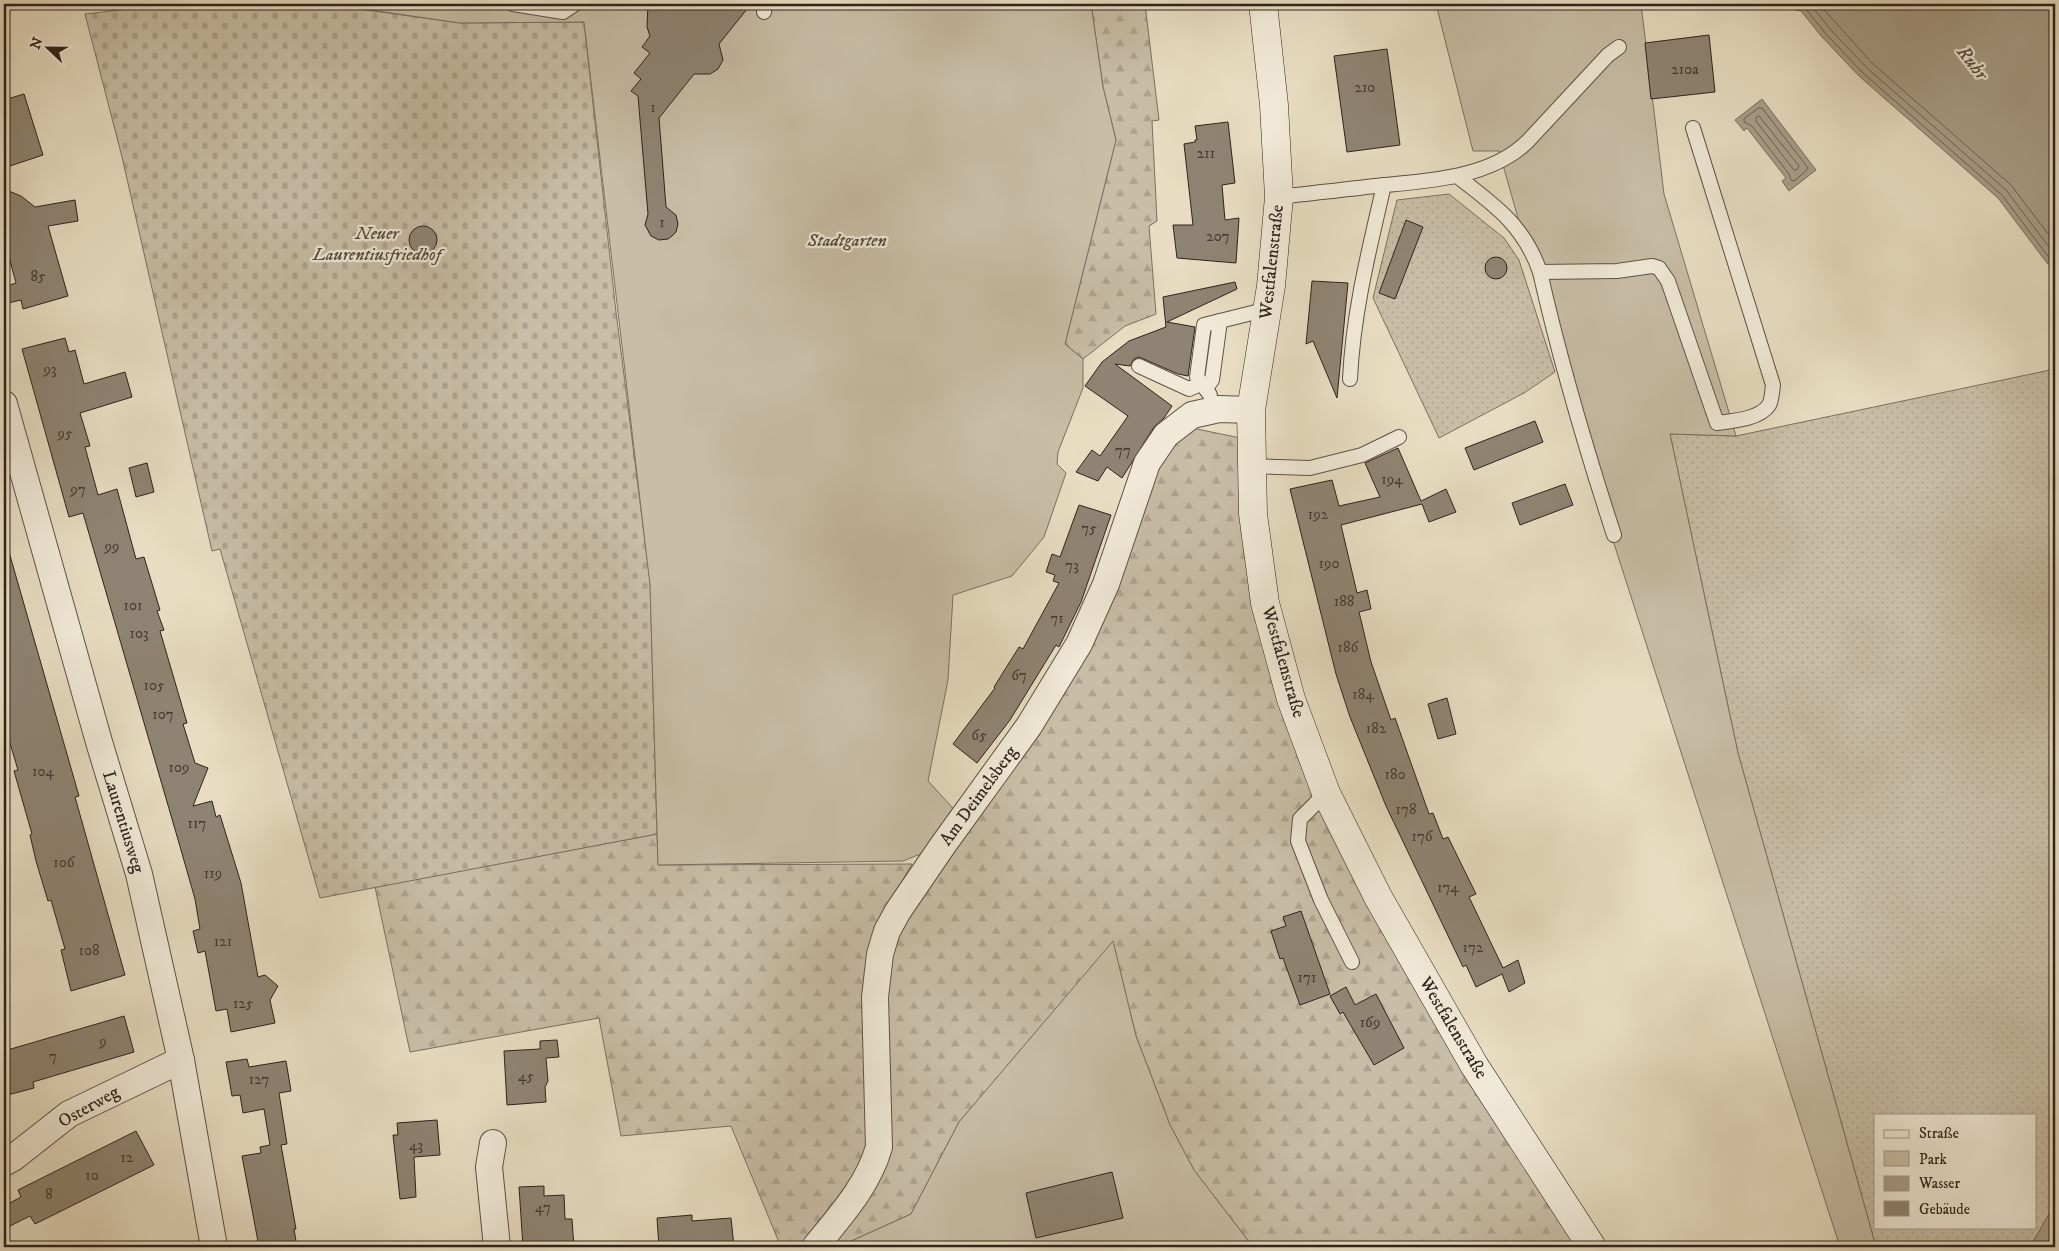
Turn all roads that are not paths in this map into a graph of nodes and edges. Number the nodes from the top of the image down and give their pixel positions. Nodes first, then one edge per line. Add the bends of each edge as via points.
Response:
1 (512, 4) edge
2 (576, 4) edge
3 (1263, 4) edge
4 (1619, 47) dead end
5 (1693, 128) dead end
6 (1458, 176) junction
7 (1384, 185) junction
8 (1279, 196) junction
9 (1540, 272) junction
10 (1268, 309) junction
11 (1139, 366) dead end
12 (1350, 379) dead end
13 (1209, 394) junction
14 (4, 404) edge
15 (1251, 410) junction
16 (1399, 437) dead end
17 (1252, 466) junction
18 (1614, 535) dead end
19 (1326, 794) junction
20 (1352, 962) dead end
21 (181, 1060) junction
22 (493, 1143) dead end
23 (4, 1163) edge
24 (214, 1247) edge
25 (497, 1247) edge
26 (815, 1247) edge
27 (1592, 1247) edge

1 - 2 lane via 562,12
3 - 8 main road, Westfalenstraße
4 - 6 lane via 1518,151 1500,162
5 - 9 lane via 1773,385 1770,404 1760,414 1717,423 1668,281 1658,268
6 - 7 lane
6 - 9 lane via 1505,214 1533,252
7 - 8 lane
7 - 12 lane via 1352,339
8 - 10 main road, Westfalenstraße
9 - 18 lane via 1590,462
10 - 13 lane via 1204,325 1197,378
10 - 15 main road, Westfalenstraße
11 - 13 lane via 1189,389
13 - 15 street, Am Deimelsberg
13 - 26 street, Am Deimelsberg via 1192,415 1166,435 1152,456 1106,584 1079,644 1029,726 943,845 887,931 874,996 878,1147 862,1188
14 - 21 street, Laurentiusweg via 139,874
15 - 17 main road, Westfalenstraße
16 - 17 lane via 1362,455 1310,468
17 - 19 main road, Westfalenstraße via 1252,514 1265,603 1291,699
19 - 20 lane via 1300,819 1298,841 1321,900
19 - 27 main road, Westfalenstraße via 1378,897 1443,1013
21 - 23 street, Osterweg via 70,1114
21 - 24 street, Laurentiusweg
22 - 25 street via 489,1167

